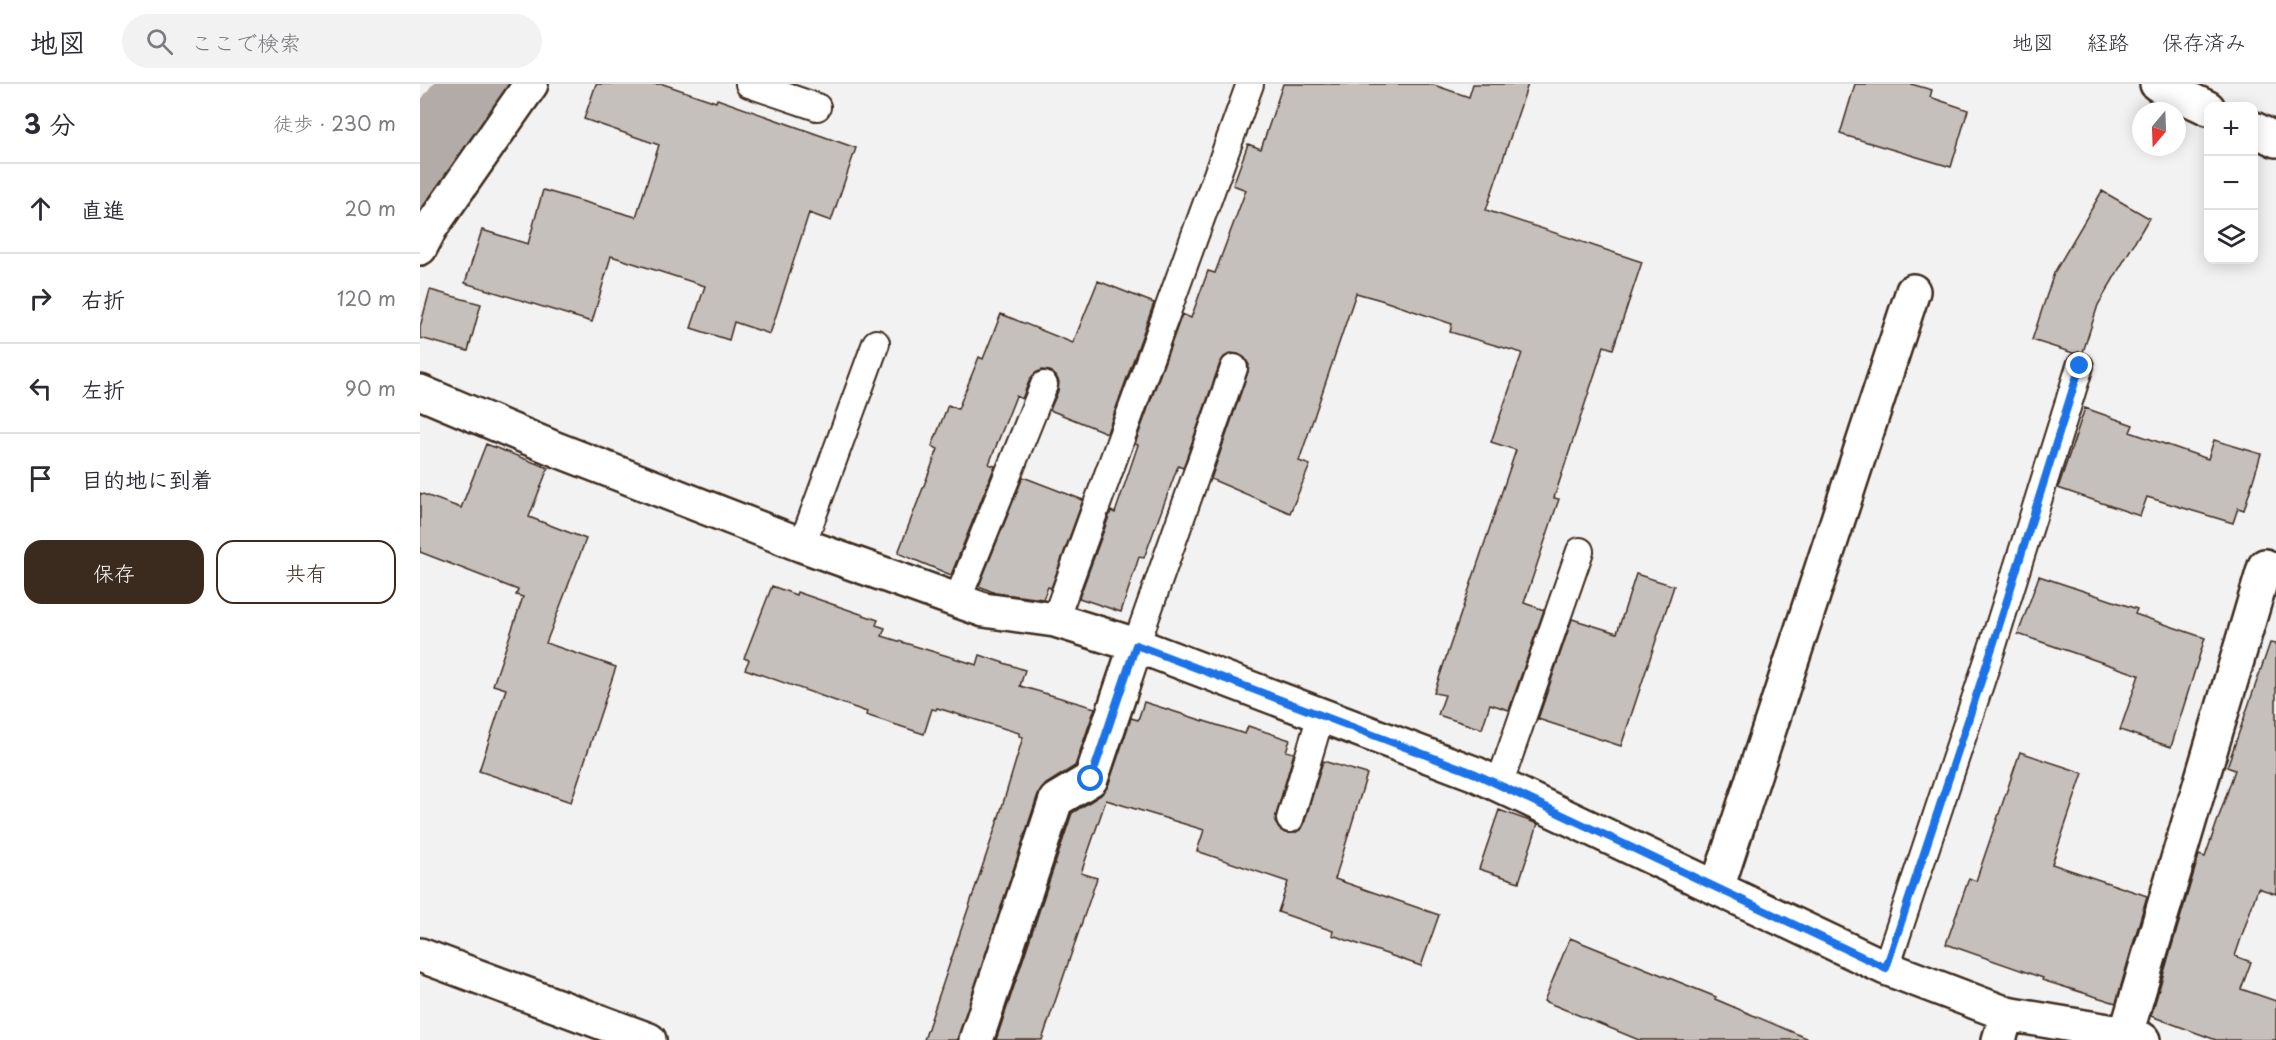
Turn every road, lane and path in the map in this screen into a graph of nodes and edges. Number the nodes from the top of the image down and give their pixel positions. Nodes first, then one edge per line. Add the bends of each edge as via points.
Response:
1 (531, 84) edge
2 (749, 84) edge
3 (1250, 84) edge
4 (2157, 84) edge
5 (2204, 106) edge
6 (817, 107) dead end
7 (2258, 131) edge
8 (2276, 140) edge
9 (420, 248) edge
10 (1913, 291) dead end
11 (876, 343) dead end
12 (2080, 366) dead end
13 (1233, 368) dead end
14 (1044, 385) dead end
15 (420, 392) edge
16 (802, 545) junction
17 (1580, 551) dead end
18 (2265, 566) dead end
19 (957, 601) junction
20 (1055, 620) junction
21 (1136, 645) junction
22 (1320, 715) junction
23 (1499, 785) junction
24 (1290, 819) dead end
25 (1717, 888) junction
26 (420, 955) edge
27 (1886, 968) junction
28 (2003, 1027) edge
29 (2134, 1037) edge
30 (649, 1040) edge
31 (976, 1040) edge

1 - 9 street via 431,226
2 - 6 lane
3 - 20 lane
4 - 5 street
7 - 8 street
10 - 25 street
11 - 16 lane
12 - 27 lane
13 - 21 lane
14 - 19 lane
15 - 16 street
16 - 19 street
17 - 23 lane
18 - 29 street
19 - 20 street via 984,610
20 - 21 street
21 - 22 street
21 - 31 street via 1091,779 1056,800
22 - 23 street
22 - 24 lane
23 - 25 street
25 - 27 street
26 - 30 street
27 - 28 street
28 - 29 street

